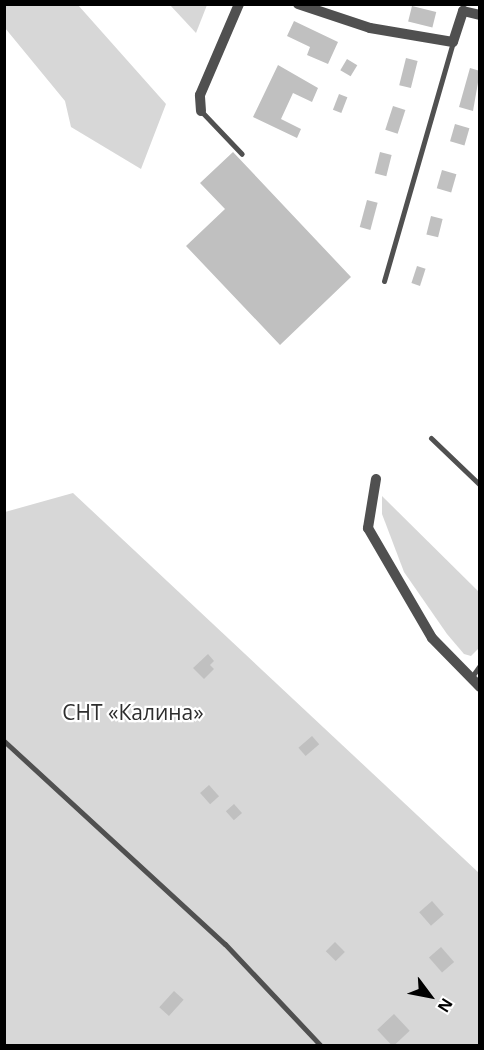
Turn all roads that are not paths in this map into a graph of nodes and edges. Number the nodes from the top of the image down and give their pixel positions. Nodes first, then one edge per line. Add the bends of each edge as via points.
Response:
1 (239, 4) edge
2 (298, 4) edge
3 (463, 8) edge
4 (480, 15) edge
5 (453, 42) junction
6 (201, 111) joint
7 (242, 154) dead end
8 (384, 281) dead end
9 (431, 438) dead end
10 (376, 479) dead end
11 (480, 485) edge
12 (480, 665) edge
13 (471, 678) junction
14 (480, 687) edge
15 (4, 741) edge
16 (321, 1046) edge

1 - 6 street via 200,95
2 - 5 street via 370,28
3 - 4 street
3 - 5 street
5 - 8 lane
6 - 7 lane
9 - 11 lane
10 - 13 street via 368,528 432,638
12 - 13 lane
13 - 14 street
15 - 16 lane via 225,944

